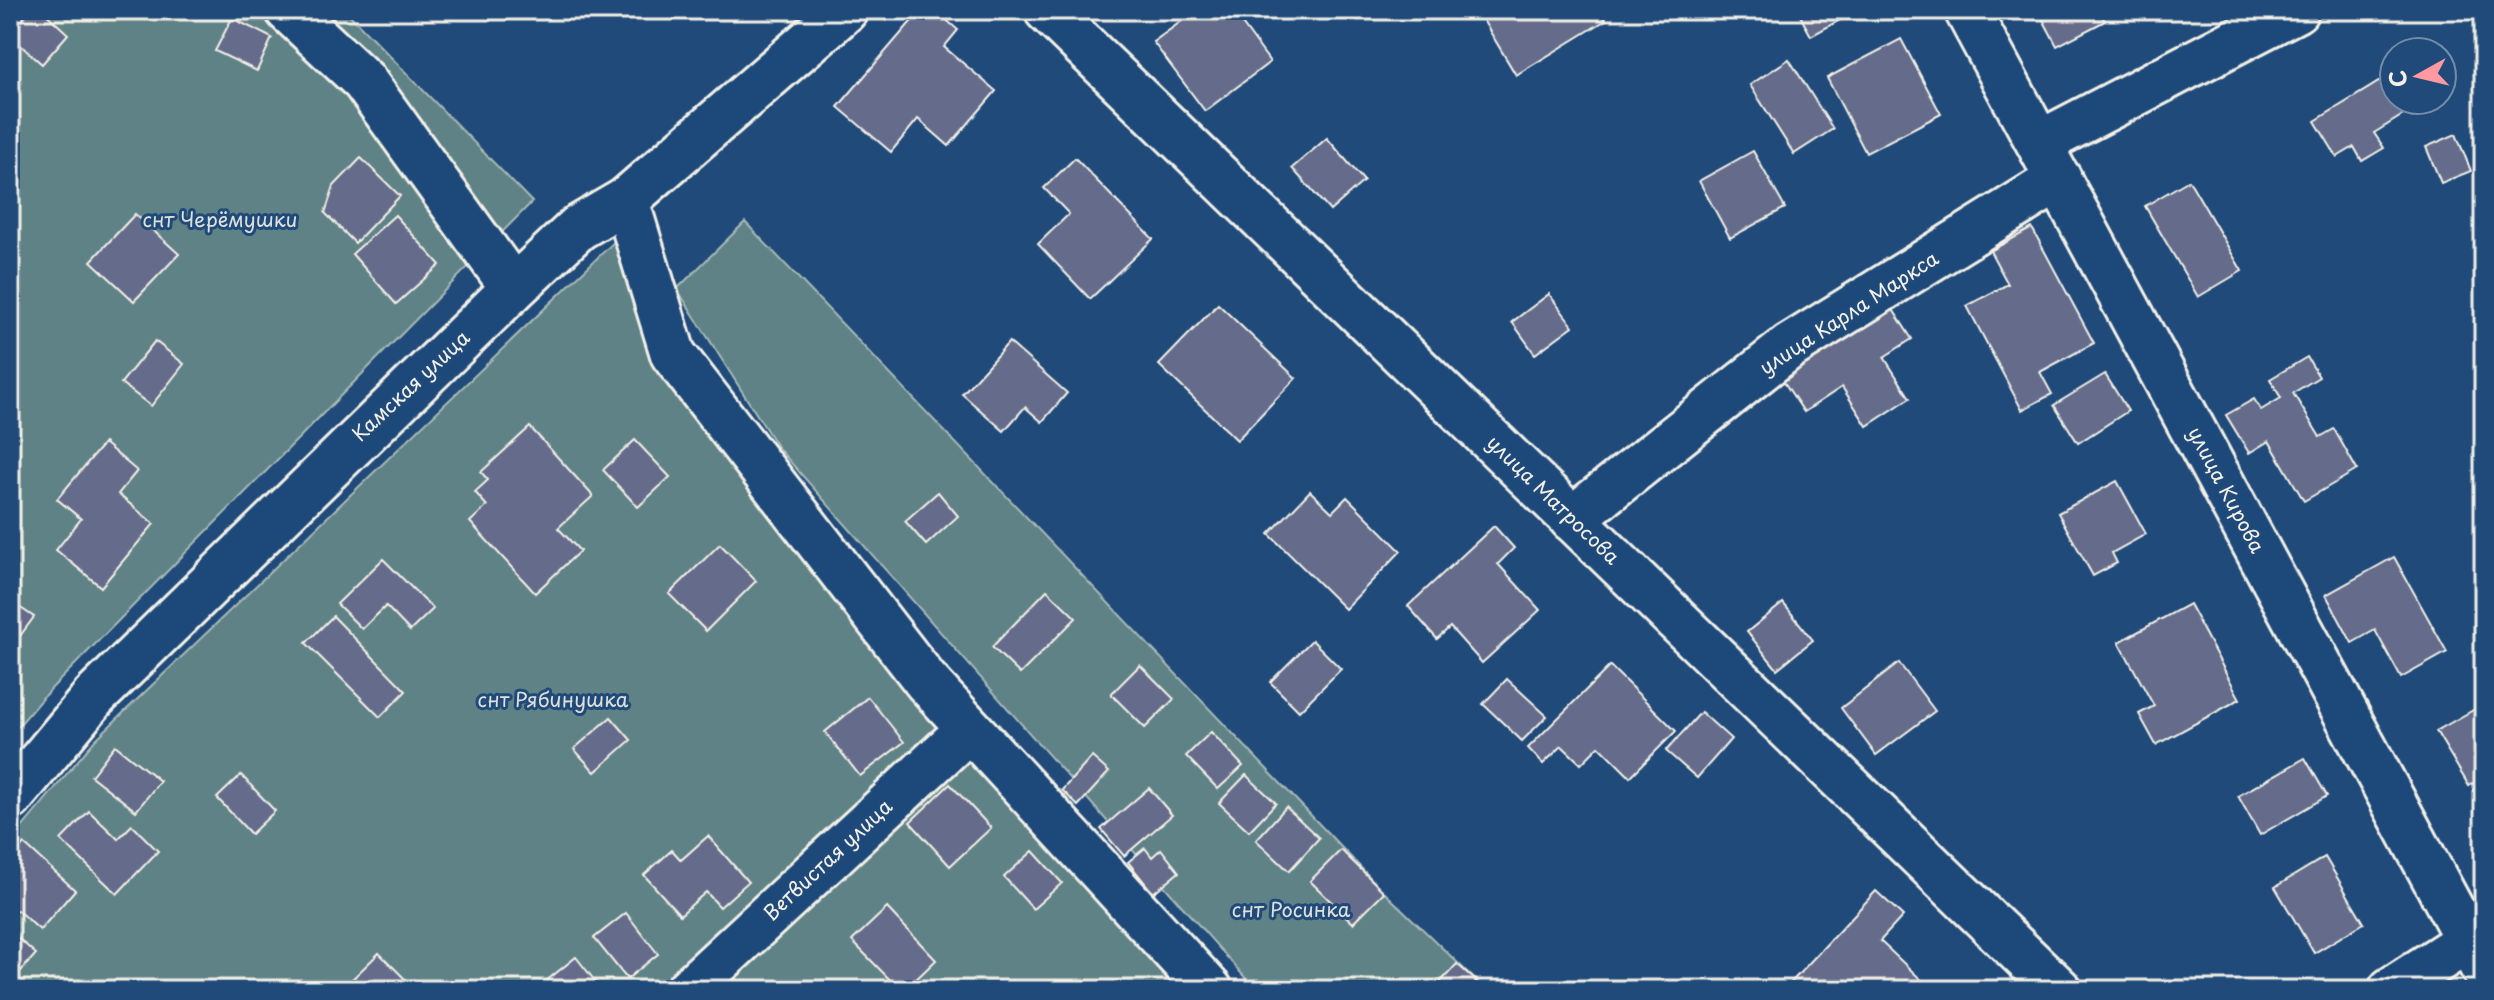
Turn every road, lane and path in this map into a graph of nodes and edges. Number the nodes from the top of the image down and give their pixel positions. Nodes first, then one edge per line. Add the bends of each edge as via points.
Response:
1 (288, 10) edge
2 (845, 10) edge
3 (1047, 10) edge
4 (1967, 10) edge
5 (2296, 10) edge
6 (2050, 161) junction
7 (626, 200) junction
8 (511, 291) junction
9 (1572, 519) junction
10 (969, 729) junction
11 (10, 798) edge
12 (2478, 947) edge
13 (688, 990) edge
14 (1210, 990) edge
15 (2059, 990) edge
16 (2391, 990) edge

1 - 8 street via 364,81
2 - 7 street, Камская улица
3 - 9 street, улица Матросова
4 - 6 street, улица Кирова
5 - 6 street, улица Карла Маркса
6 - 9 street, улица Карла Маркса via 1789,347
6 - 12 street, улица Кирова
7 - 8 street, Камская улица via 578,228
7 - 10 street via 673,354 926,681
8 - 11 street, Камская улица via 94,697
9 - 15 street, улица Матросова
10 - 13 street, Ветвистая улица
10 - 14 street
12 - 16 street

